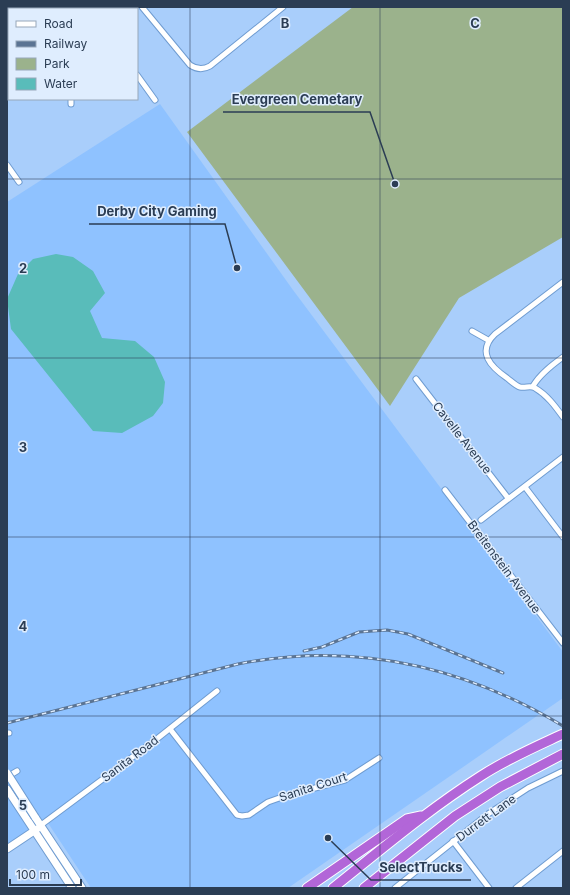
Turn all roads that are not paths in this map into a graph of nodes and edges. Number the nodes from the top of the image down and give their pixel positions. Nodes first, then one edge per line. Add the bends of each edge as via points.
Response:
1 (142, 7) edge
2 (283, 7) edge
3 (138, 76) edge
4 (155, 100) dead end
5 (7, 165) edge
6 (19, 182) dead end
7 (563, 282) edge
8 (472, 331) dead end
9 (488, 340) junction
10 (563, 357) edge
11 (416, 379) dead end
12 (533, 386) junction
13 (563, 416) edge
14 (563, 457) edge
15 (525, 487) junction
16 (445, 490) dead end
17 (508, 498) junction
18 (480, 520) dead end
19 (563, 537) edge
20 (563, 643) edge
21 (217, 691) dead end
22 (170, 729) junction
23 (563, 734) edge
24 (563, 754) edge
25 (379, 758) dead end
26 (17, 771) dead end
27 (563, 771) edge
28 (7, 773) edge
29 (7, 777) edge
30 (7, 789) edge
31 (422, 816) junction
32 (42, 825) junction
33 (34, 830) junction
34 (453, 841) junction
35 (7, 849) edge
36 (563, 852) edge
37 (72, 888) edge
38 (82, 888) edge
39 (307, 888) edge
40 (333, 888) edge
41 (364, 888) edge
42 (395, 888) edge
43 (489, 888) edge
44 (516, 888) edge

1 - 2 street via 192,67 197,69 210,66
3 - 4 street
5 - 6 street
7 - 9 street
8 - 9 street
9 - 12 street via 488,357 495,368 520,386
10 - 12 street via 536,380
11 - 17 street, Cavelle Avenue
12 - 13 street via 547,397
14 - 15 street
15 - 17 street
15 - 19 street
16 - 20 street, Breitenstein Avenue
17 - 18 street
21 - 22 street, Sanita Road
22 - 25 street, Sanita Court via 237,815 242,816 249,815 268,802 285,796 345,780
22 - 32 street, Sanita Road
23 - 31 highway via 521,753 482,775
24 - 41 highway via 500,787 455,816
26 - 29 street
27 - 34 street, Durrett Lane via 507,801
28 - 32 main road, bridge
30 - 33 main road
31 - 39 highway via 407,819
31 - 40 highway
32 - 33 main road
32 - 38 main road
33 - 35 main road
33 - 37 main road
34 - 42 street, Durrett Lane
34 - 43 street
36 - 44 street

